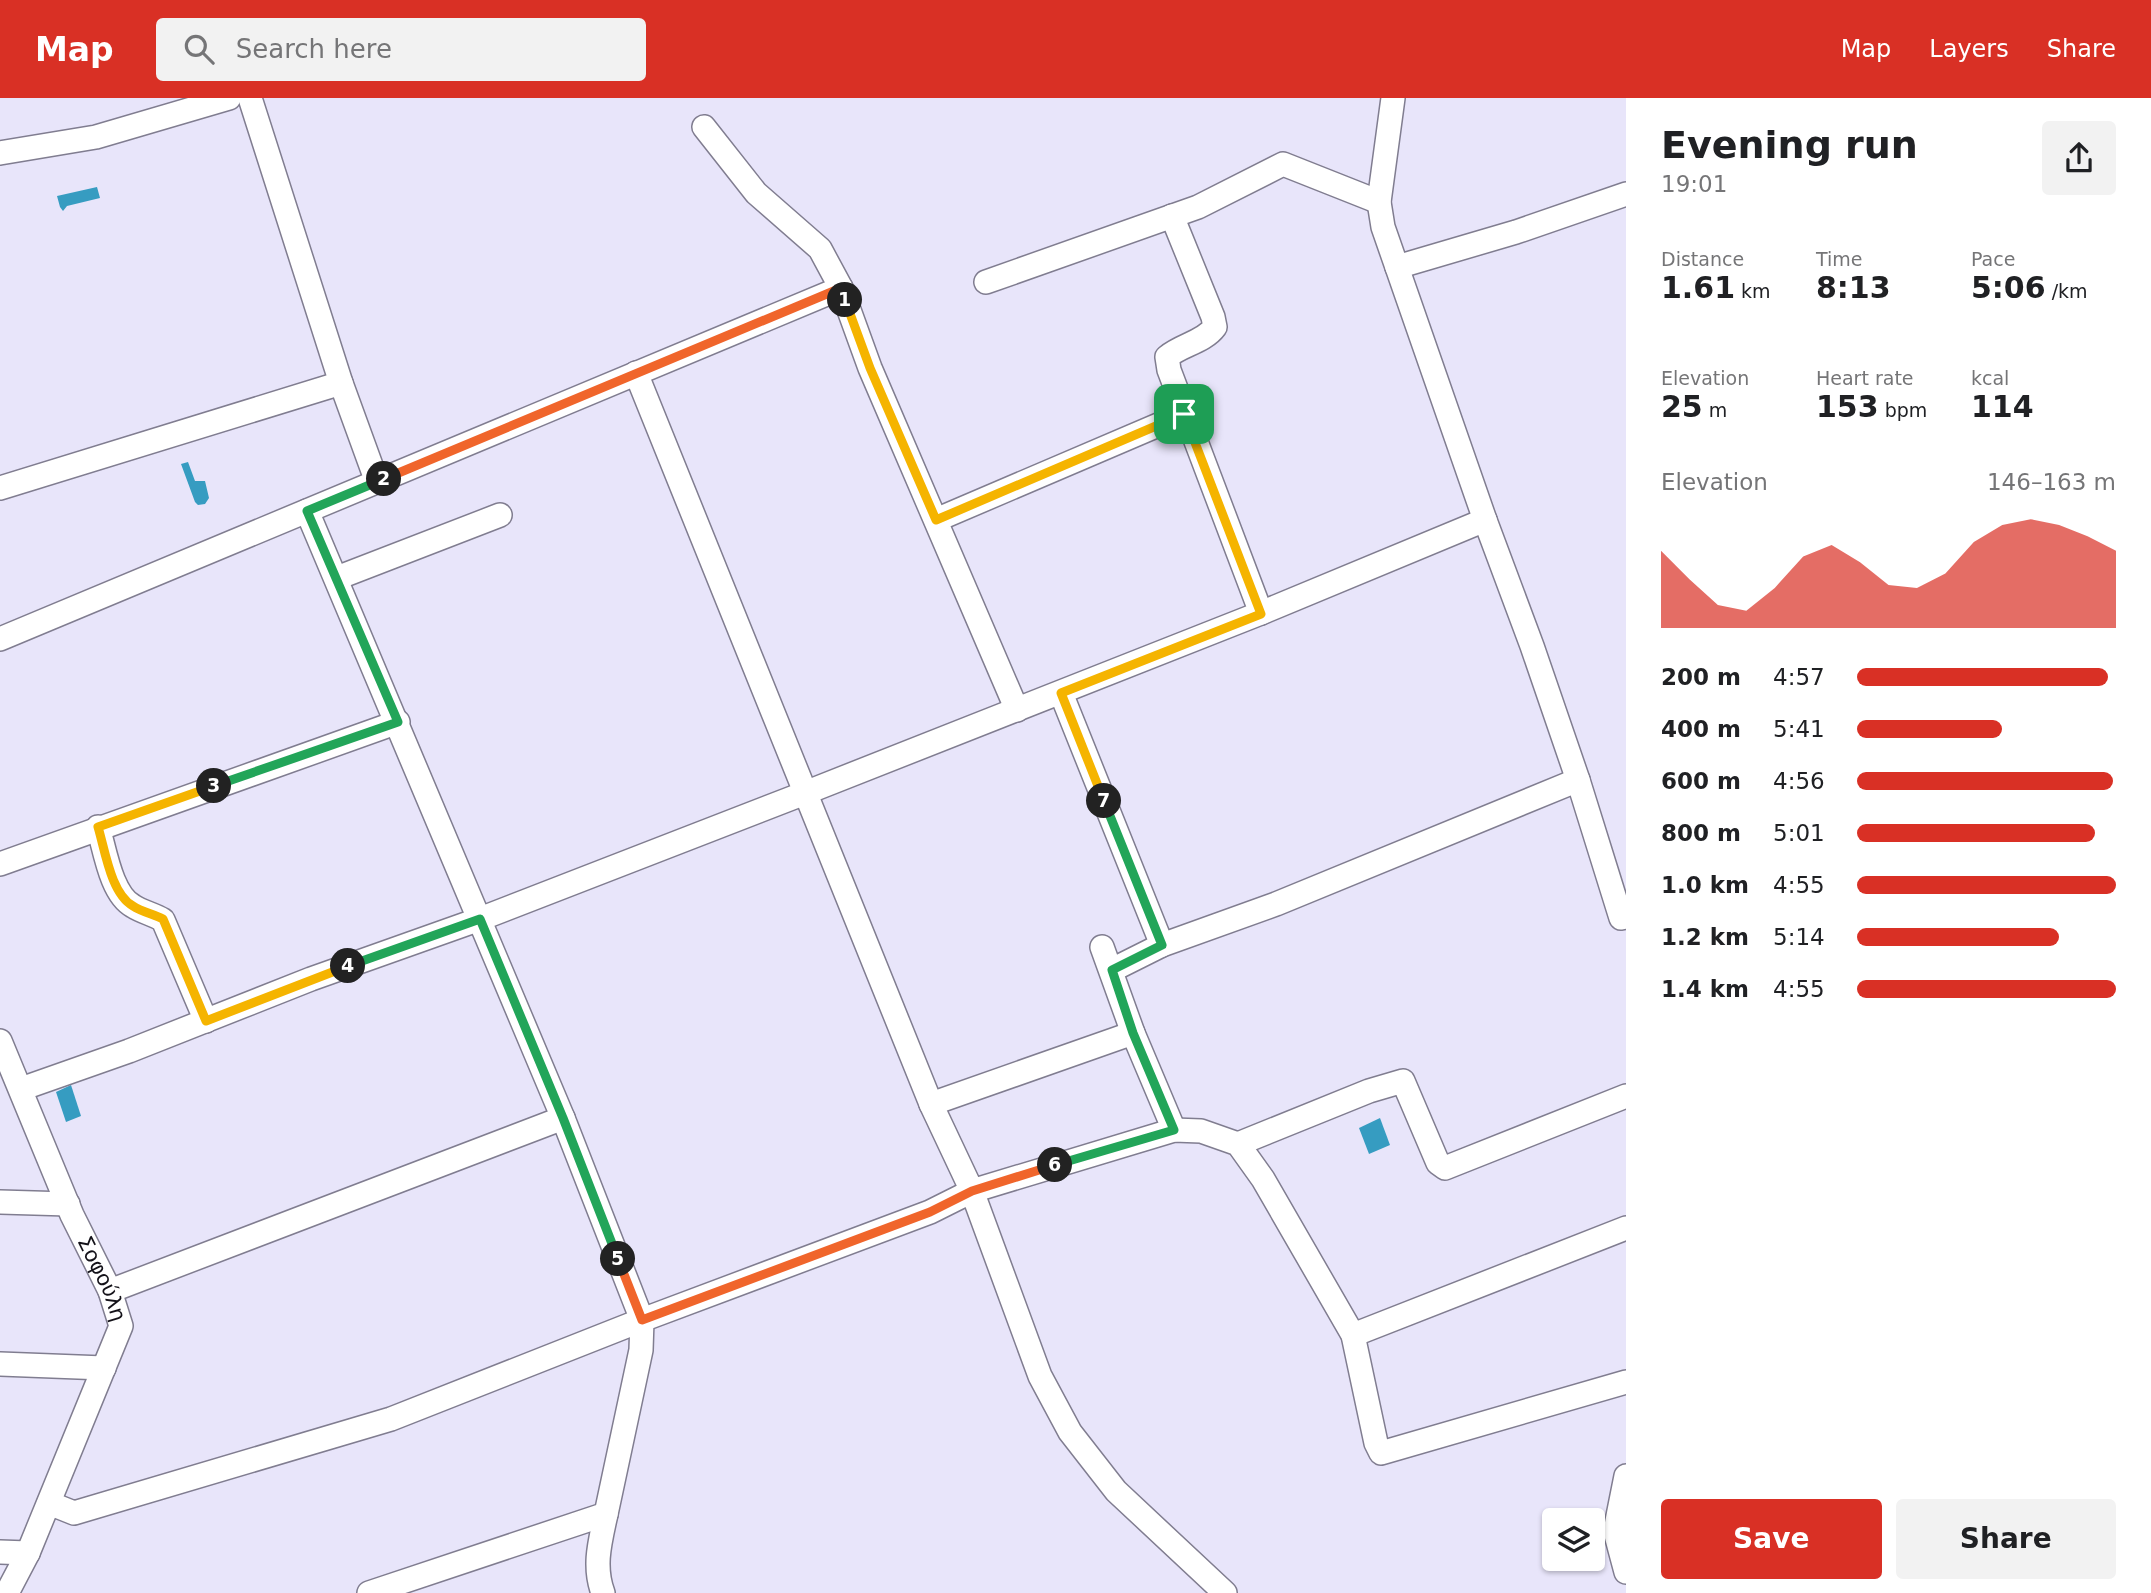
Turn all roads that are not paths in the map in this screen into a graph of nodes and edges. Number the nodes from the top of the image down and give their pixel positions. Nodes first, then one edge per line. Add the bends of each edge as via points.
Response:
1 (229, 98) edge
2 (250, 98) edge
3 (1393, 98) edge
4 (704, 127) dead end
5 (0, 153) edge
6 (1625, 196) edge
7 (1379, 202) junction
8 (1172, 216) junction
9 (1397, 267) junction
10 (986, 282) dead end
11 (841, 288) junction
12 (636, 373) junction
13 (341, 383) junction
14 (1184, 414) junction
15 (377, 482) junction
16 (0, 488) edge
17 (307, 511) junction
18 (500, 516) dead end
19 (936, 520) junction
20 (1485, 520) junction
21 (337, 578) junction
22 (1261, 614) junction
23 (0, 639) edge
24 (1061, 693) junction
25 (1017, 710) junction
26 (398, 722) junction
27 (1578, 780) junction
28 (805, 793) junction
29 (98, 827) junction
30 (0, 864) edge
31 (480, 919) junction
32 (1624, 922) edge
33 (1162, 945) junction
34 (1102, 947) dead end
35 (1112, 970) junction
36 (206, 1021) junction
37 (1133, 1033) junction
38 (0, 1041) edge
39 (21, 1089) junction
40 (1626, 1096) edge
41 (931, 1104) junction
42 (563, 1118) junction
43 (1174, 1130) junction
44 (1238, 1144) junction
45 (972, 1191) junction
46 (0, 1202) edge
47 (68, 1205) junction
48 (1626, 1228) edge
49 (110, 1291) junction
50 (642, 1320) junction
51 (1353, 1335) junction
52 (0, 1364) edge
53 (104, 1368) junction
54 (1626, 1382) edge
55 (1626, 1476) edge
56 (50, 1503) junction
57 (606, 1514) junction
58 (0, 1552) edge
59 (28, 1553) junction
60 (1626, 1572) edge
61 (7, 1593) edge
62 (369, 1593) edge
63 (603, 1593) edge
64 (1225, 1593) edge

1 - 5 street via 96,136
2 - 13 street
3 - 7 street
4 - 11 street via 756,193 820,249
6 - 9 street
7 - 8 street via 1283,164
7 - 9 street
8 - 10 street
8 - 14 street via 1215,327 1167,357
9 - 20 street
11 - 12 street
11 - 19 street
12 - 15 street
12 - 28 street
13 - 15 street
13 - 16 street
14 - 19 street
14 - 22 street
15 - 17 street
17 - 21 street
17 - 23 street
18 - 21 street
19 - 25 street
20 - 22 street
20 - 27 street
21 - 26 street
22 - 24 street
24 - 25 street
24 - 33 street
25 - 28 street
26 - 29 street
26 - 31 street
27 - 32 street
27 - 33 street via 1276,904
28 - 31 street
28 - 41 street
29 - 30 street
29 - 36 street via 116,887 133,907 163,919
31 - 36 street
31 - 42 street
33 - 35 street
34 - 35 street
35 - 37 street
36 - 39 street
37 - 41 street
37 - 43 street
38 - 39 street, Σοφούλη
39 - 47 street, Σοφούλη
40 - 44 street via 1445,1168 1438,1163 1403,1080
41 - 45 street
42 - 49 street
42 - 50 street
43 - 44 street via 1201,1131
43 - 45 street
44 - 51 street
45 - 50 street via 930,1212
45 - 64 street via 1040,1376 1070,1432 1116,1491
46 - 47 street
47 - 49 street, Σοφούλη
48 - 51 street
49 - 53 street, Σοφούλη via 121,1326
50 - 56 street via 391,1419 74,1513
50 - 57 street via 640,1350
51 - 54 street via 1381,1453
52 - 53 street
53 - 56 street, Σοφούλη
55 - 60 street via 1615,1531
56 - 59 street, Σοφούλη
57 - 62 street
57 - 63 street via 597,1560
58 - 59 street
59 - 61 street, Σοφούλη

